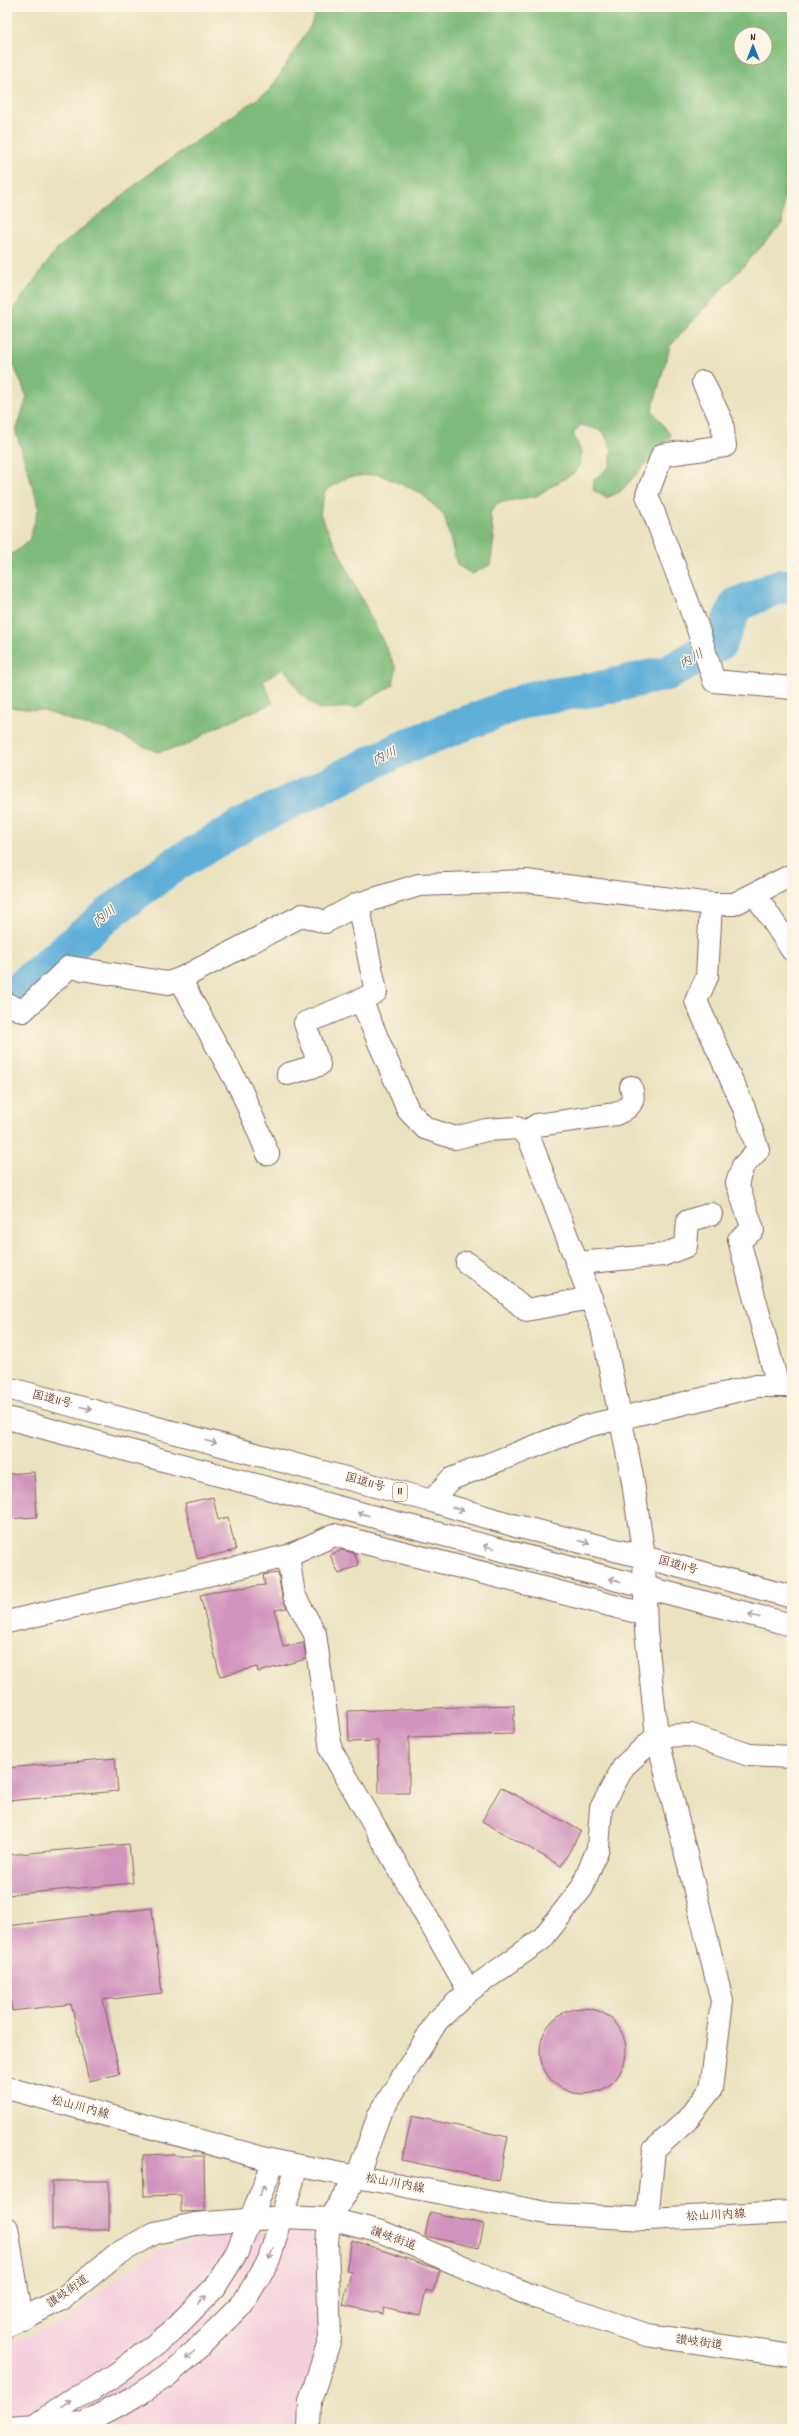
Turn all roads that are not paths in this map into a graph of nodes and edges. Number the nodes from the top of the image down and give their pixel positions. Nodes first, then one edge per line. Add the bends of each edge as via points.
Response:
1 (703, 382) dead end
2 (792, 688) edge
3 (792, 875) edge
4 (755, 894) junction
5 (358, 904) junction
6 (711, 904) junction
7 (792, 950) edge
8 (180, 979) junction
9 (361, 1000) junction
10 (15, 1008) edge
11 (288, 1074) dead end
12 (632, 1087) dead end
13 (524, 1133) junction
14 (268, 1154) dead end
15 (711, 1214) dead end
16 (467, 1263) dead end
17 (578, 1263) junction
18 (591, 1298) junction
19 (785, 1386) edge
20 (7, 1388) edge
21 (7, 1418) edge
22 (620, 1418) junction
23 (432, 1501) junction
24 (288, 1556) junction
25 (644, 1557) junction
26 (645, 1588) junction
27 (792, 1597) edge
28 (645, 1614) junction
29 (7, 1622) edge
30 (792, 1626) edge
31 (657, 1736) junction
32 (792, 1757) edge
33 (468, 1991) junction
34 (7, 2088) edge
35 (274, 2161) junction
36 (297, 2166) junction
37 (357, 2177) junction
38 (792, 2212) edge
39 (283, 2217) junction
40 (250, 2218) junction
41 (329, 2219) junction
42 (647, 2219) junction
43 (7, 2228) edge
44 (15, 2323) edge
45 (792, 2356) edge
46 (34, 2427) edge
47 (7, 2428) edge
48 (309, 2429) edge

1 - 2 main road via 722,422 725,446 662,455 647,495 697,626 714,680
3 - 4 main road
4 - 6 main road via 734,904
4 - 7 main road
5 - 6 main road via 419,885 526,881
5 - 8 main road via 325,922 303,915
5 - 9 main road via 376,992
6 - 19 main road via 707,977 696,1001 744,1108 758,1150 743,1166 737,1183 753,1230 739,1240
8 - 10 main road via 168,983 69,967
8 - 14 main road via 242,1090
9 - 11 main road via 305,1023 318,1065
9 - 13 main road via 408,1110 424,1128 455,1138 486,1130 517,1128
12 - 13 main road via 632,1104 616,1114 537,1125
13 - 17 main road via 528,1136
15 - 17 main road via 688,1221 686,1246 663,1255
16 - 18 main road via 526,1310
17 - 18 main road
18 - 22 main road via 602,1328
19 - 22 main road via 757,1386
20 -> 23 main road, 国道11号 / 11
26 -> 21 main road
22 - 23 main road via 587,1426 451,1479
22 - 25 main road
23 -> 25 main road, 国道11号 / 11 via 516,1526
24 - 28 main road via 334,1535
24 - 29 main road
24 - 33 main road via 294,1595 315,1634 331,1750
25 - 26 main road
25 - 27 main road, 国道11号 / 11
26 - 28 main road
30 -> 26 main road
28 - 31 main road
31 - 32 main road via 691,1735 749,1755
31 - 33 main road via 624,1766 601,1808 598,1848 582,1888 542,1939
31 - 42 main road via 722,2001 711,2089 686,2121 654,2150
33 - 37 main road via 437,2021 379,2114
34 - 35 main road, 松山川内線
35 - 36 main road, 松山川内線
40 -> 35 main road
36 - 37 main road, 松山川内線
36 - 39 main road
37 - 41 main road
37 - 42 main road, 松山川内線 via 552,2214
38 - 42 main road, 松山川内線
39 - 40 main road, 讃岐街道
39 - 41 main road, 讃岐街道
39 -> 46 main road via 269,2260 243,2303 167,2376 136,2396 84,2423
40 - 44 main road, 讃岐街道 via 194,2224 155,2234 118,2254 62,2299
46 -> 40 main road via 73,2399 119,2372 170,2334 215,2287 237,2252
41 - 45 main road, 讃岐街道 via 382,2232 532,2296 647,2335
41 - 48 main road via 327,2244 330,2339 310,2401
43 - 44 main road
46 - 47 main road

